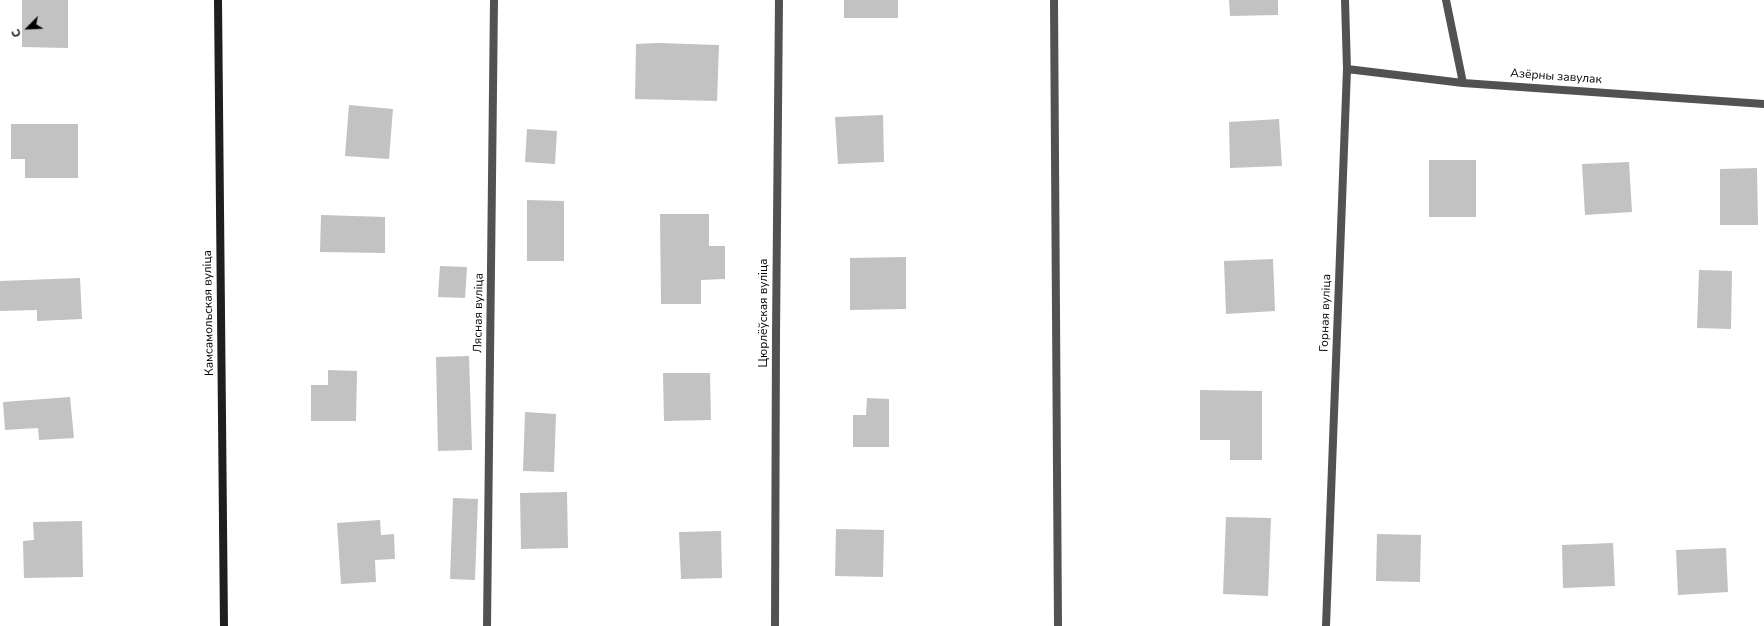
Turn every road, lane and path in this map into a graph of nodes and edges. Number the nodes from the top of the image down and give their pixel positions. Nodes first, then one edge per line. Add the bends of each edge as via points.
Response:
1 (218, 0) edge
2 (494, 0) edge
3 (779, 0) edge
4 (1054, 0) edge
5 (1345, 0) edge
6 (1446, 0) edge
7 (1347, 69) junction
8 (1463, 83) junction
9 (1764, 104) edge
10 (224, 626) edge
11 (487, 626) edge
12 (775, 626) edge
13 (1058, 626) edge
14 (1326, 626) edge

1 - 10 street, Камсамольская вуліца
2 - 11 street, Лясная вуліца
3 - 12 street, Цюрлёўская вуліца
4 - 13 street
5 - 7 street, Горная вуліца
6 - 8 street
7 - 8 street, Азёрны завулак
7 - 14 street, Горная вуліца
8 - 9 street, Азёрны завулак

